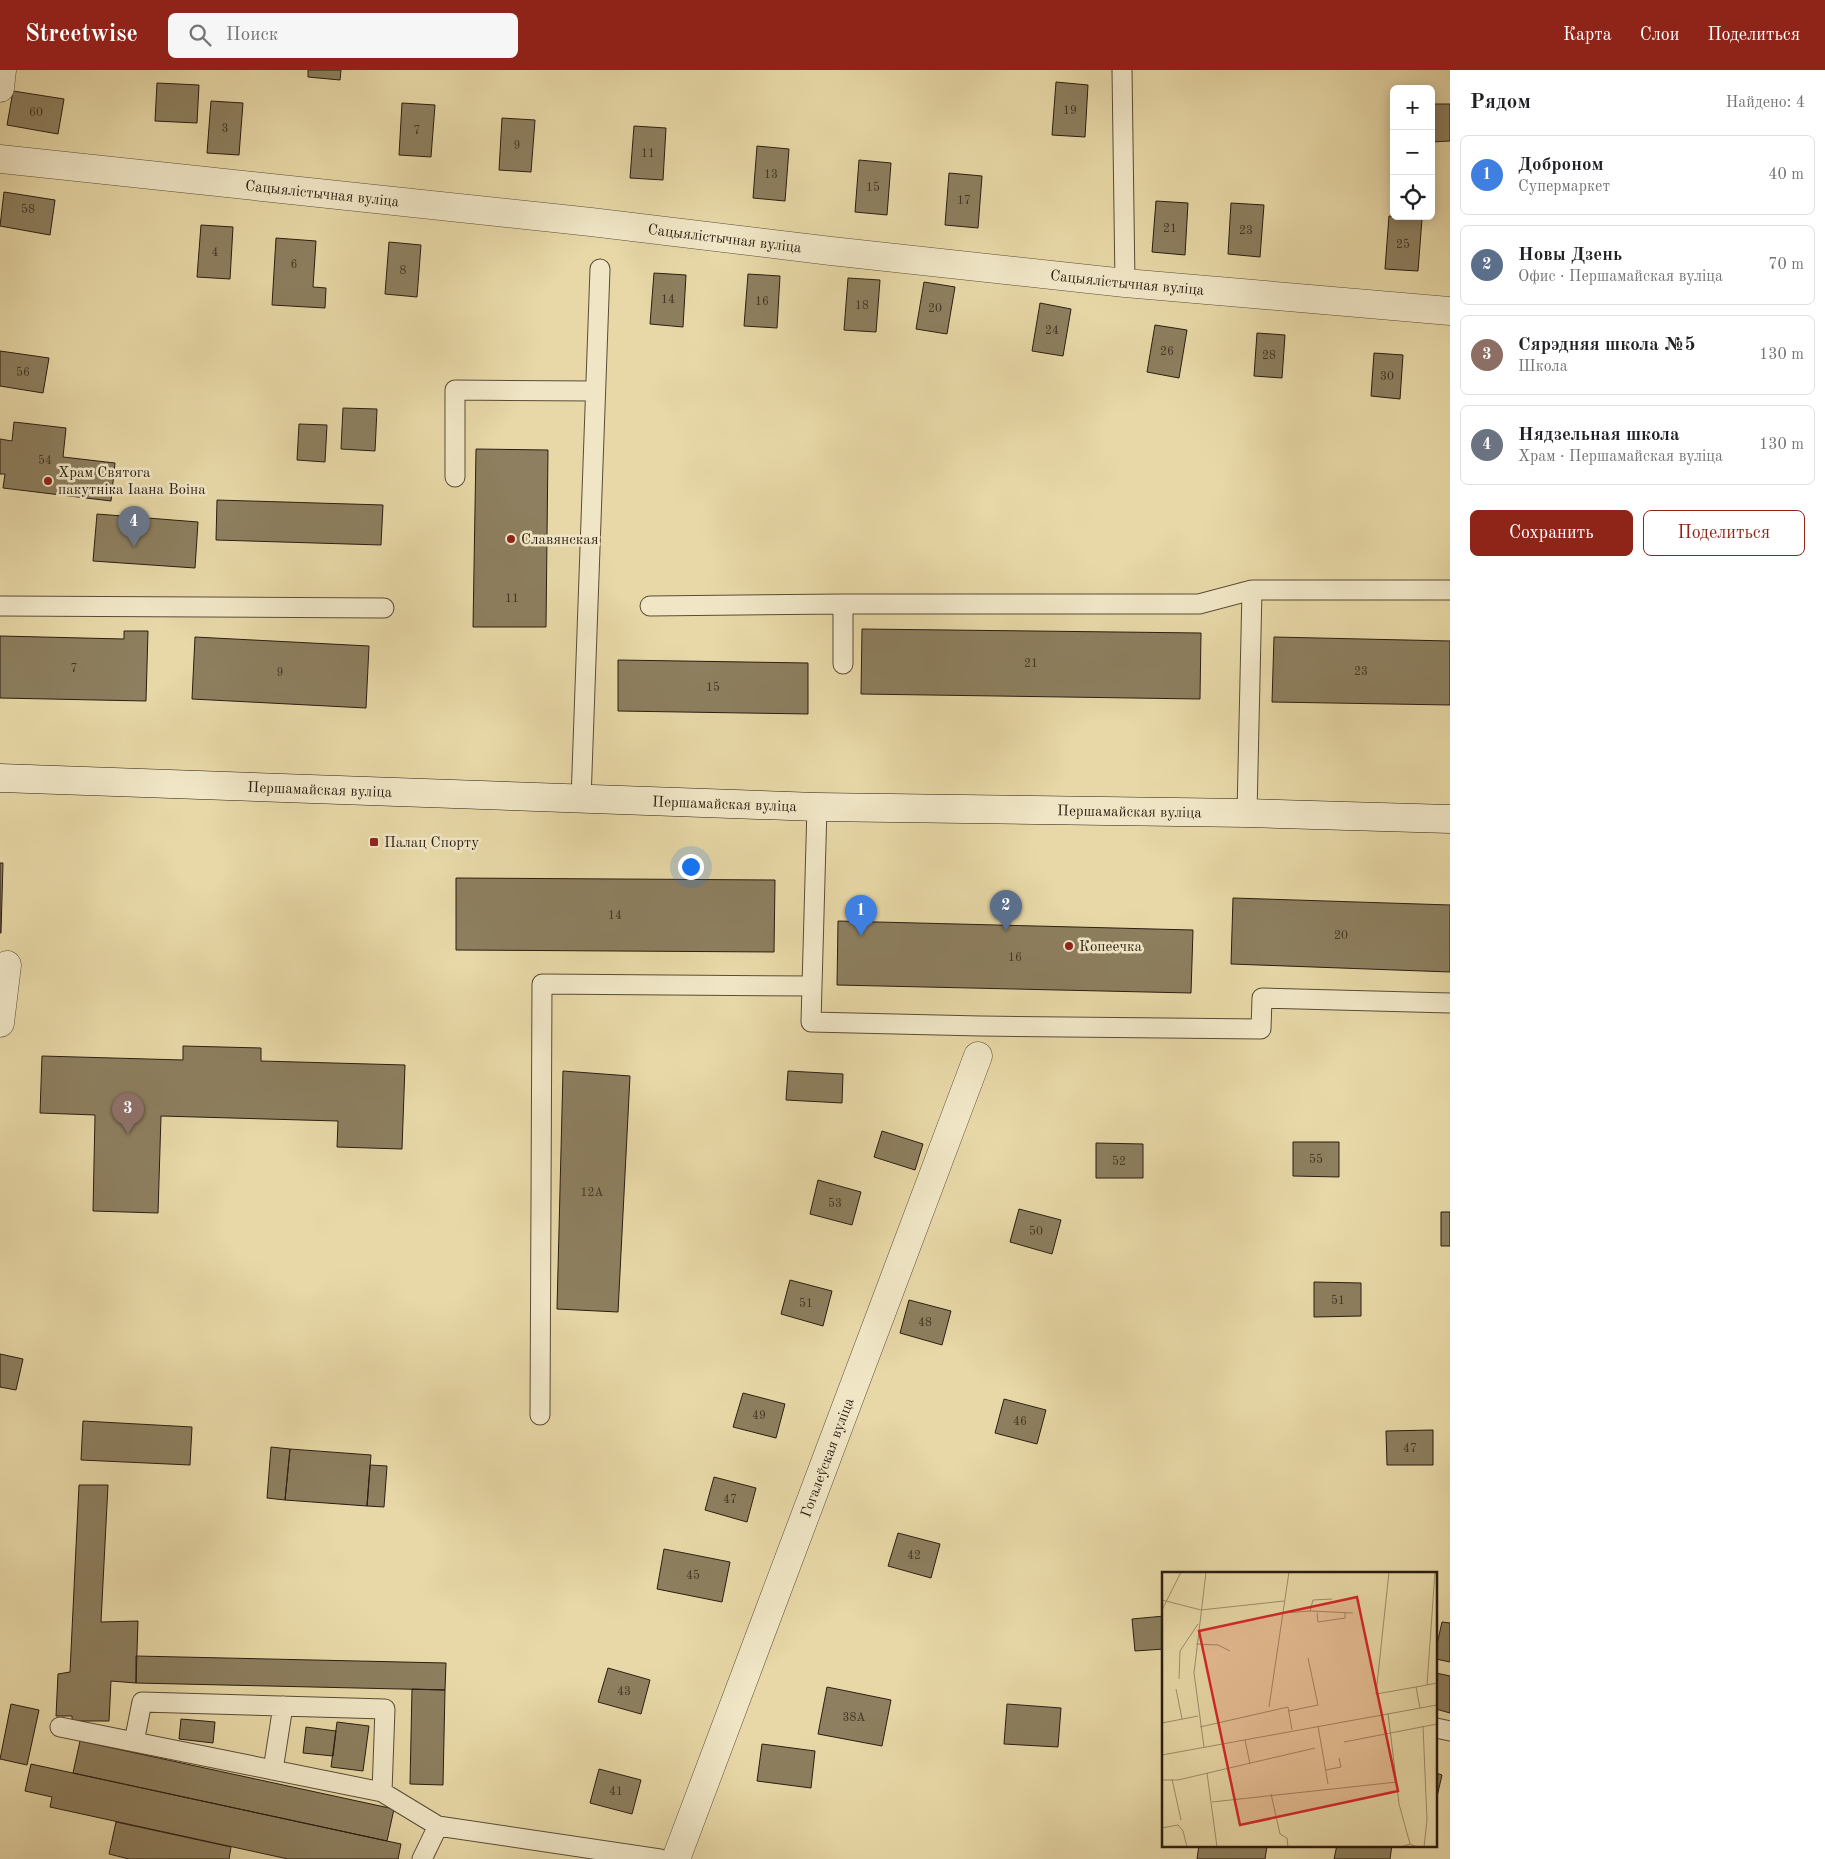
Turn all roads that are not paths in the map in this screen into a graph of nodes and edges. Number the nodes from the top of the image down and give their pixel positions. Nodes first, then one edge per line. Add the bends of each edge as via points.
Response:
1 (2, 70) edge
2 (1122, 70) edge
3 (0, 88) edge
4 (0, 159) edge
5 (600, 269) dead end
6 (1125, 283) junction
7 (1450, 312) edge
8 (595, 391) junction
9 (455, 477) dead end
10 (1252, 590) junction
11 (1450, 590) edge
12 (843, 604) junction
13 (0, 606) edge
14 (650, 606) dead end
15 (384, 608) dead end
16 (843, 664) dead end
17 (0, 778) edge
18 (581, 800) junction
19 (817, 807) junction
20 (1247, 813) junction
21 (1450, 819) edge
22 (4, 964) edge
23 (812, 986) junction
24 (1450, 1003) edge
25 (0, 1023) edge
26 (978, 1056) dead end
27 (540, 1415) dead end
28 (282, 1706) junction
29 (60, 1727) dead end
30 (134, 1742) junction
31 (274, 1770) junction
32 (382, 1792) junction
33 (438, 1826) junction
34 (422, 1859) edge
35 (660, 1859) edge
36 (676, 1859) edge

1 - 3 street
2 - 6 lane
4 - 6 street, Сацыялістычная вуліца via 581,220
5 - 8 lane
6 - 7 street, Сацыялістычная вуліца
8 - 9 lane via 454,390
8 - 18 lane
10 - 11 lane
10 - 12 lane via 1199,604
10 - 20 lane
12 - 14 lane
12 - 16 lane
13 - 15 lane
17 - 18 street, Першамайская вуліца
18 - 19 street, Першамайская вуліца
19 - 20 street, Першамайская вуліца
19 - 23 lane
20 - 21 street, Першамайская вуліца
22 - 25 street
23 - 24 lane via 812,1022 1262,1029 1262,998
23 - 27 lane via 542,984
26 - 36 street, Гогалеўская вуліца
28 - 30 lane via 142,1702
28 - 31 lane
28 - 32 lane via 385,1709
29 - 30 lane
30 - 31 lane
31 - 32 lane
32 - 33 lane
33 - 34 lane
33 - 35 lane

